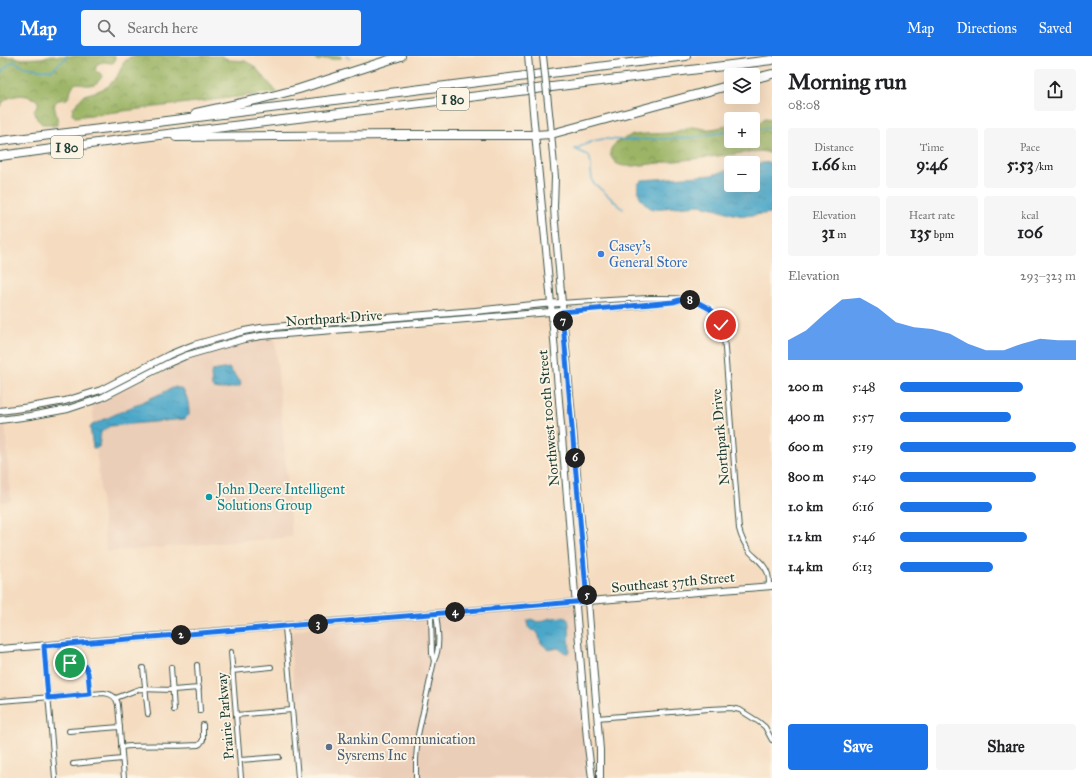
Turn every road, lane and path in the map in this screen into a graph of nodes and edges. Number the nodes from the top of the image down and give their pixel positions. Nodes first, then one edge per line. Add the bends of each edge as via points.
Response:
1 (401, 56) edge
2 (528, 56) edge
3 (543, 56) edge
4 (686, 56) edge
5 (772, 60) edge
6 (772, 74) edge
7 (760, 77) edge
8 (724, 87) edge
9 (134, 125) junction
10 (551, 134) junction
11 (535, 135) junction
12 (135, 138) junction
13 (0, 141) edge
14 (0, 156) edge
15 (683, 299) junction
16 (550, 304) junction
17 (561, 304) junction
18 (551, 312) junction
19 (562, 312) junction
20 (435, 314) junction
21 (435, 322) junction
22 (304, 324) junction
23 (304, 332) junction
24 (66, 401) junction
25 (68, 408) junction
26 (0, 411) edge
27 (0, 420) edge
28 (771, 586) edge
29 (587, 601) junction
30 (576, 602) junction
31 (434, 614) junction
32 (285, 626) junction
33 (44, 646) junction
34 (0, 649) edge
35 (231, 652) dead end
36 (70, 663) dead end
37 (197, 665) dead end
38 (171, 667) dead end
39 (143, 668) dead end
40 (271, 668) dead end
41 (232, 671) junction
42 (199, 688) junction
43 (145, 689) junction
44 (173, 690) junction
45 (90, 694) junction
46 (48, 698) junction
47 (116, 698) junction
48 (0, 701) edge
49 (174, 710) dead end
50 (292, 710) junction
51 (200, 712) dead end
52 (148, 714) dead end
53 (236, 716) junction
54 (597, 718) junction
55 (203, 725) dead end
56 (120, 727) junction
57 (69, 732) dead end
58 (772, 740) edge
59 (121, 747) junction
60 (279, 757) dead end
61 (122, 759) junction
62 (240, 760) junction
63 (73, 764) dead end
64 (55, 778) edge
65 (124, 778) edge
66 (241, 778) edge
67 (298, 778) edge
68 (416, 778) edge
69 (592, 778) edge
70 (600, 778) edge

1 - 9 highway via 253,101
2 - 11 street, Northwest 100th Street, bridge
3 - 10 street, Northwest 100th Street, bridge
4 - 9 highway, I 80
5 - 12 highway, I 80
6 - 7 highway
8 - 10 highway
9 - 13 highway, I 80
10 - 11 highway
10 - 17 street, Northwest 100th Street
11 - 12 highway
11 - 16 street, Northwest 100th Street
12 - 14 highway, I 80
15 - 17 street, Northpark Drive via 630,298
15 - 19 street, Northpark Drive
15 - 28 street, Northpark Drive via 697,302 710,309 723,330 739,529 750,551 766,569
16 - 17 street, Northpark Drive
16 - 18 street, Northwest 100th Street
16 - 20 street, Northpark Drive
17 - 19 street, Northwest 100th Street
18 - 19 street, Northpark Drive
18 - 21 street, Northpark Drive
18 - 30 street, Northwest 100th Street
19 - 29 street, Northwest 100th Street
20 - 21 street
20 - 22 street, Northpark Drive
21 - 23 street, Northpark Drive
22 - 23 street
22 - 24 street, Northpark Drive via 244,331 194,345 101,390
23 - 25 street, Northpark Drive via 244,339 185,356 101,398
24 - 25 street
24 - 26 street, Northpark Drive
25 - 27 street, Northpark Drive
28 - 29 street, Southeast 37th Street
29 - 30 street, Southeast 37th Street
29 - 54 street, Northwest 100th Street
30 - 31 street, Southeast 37th Street
30 - 69 street, Northwest 100th Street
31 - 32 street, Southeast 37th Street
31 - 68 street via 434,661 418,735
32 - 33 street, Southeast 37th Street
32 - 50 street
33 - 34 street, Southeast 37th Street
33 - 46 street
35 - 41 street, Prairie Parkway
36 - 45 street via 86,667
37 - 42 street
38 - 44 street
39 - 43 street
40 - 41 street
41 - 53 street, Prairie Parkway
42 - 44 street
42 - 51 street
43 - 44 street
43 - 47 street
43 - 52 street
44 - 49 street
45 - 46 street
45 - 47 street via 110,693
46 - 48 street
46 - 64 street
47 - 56 street
50 - 53 street
50 - 67 street
53 - 62 street, Prairie Parkway
54 - 58 street via 730,708 740,710 759,722
54 - 70 street, Northwest 100th Street
55 - 59 street via 203,740 198,745
56 - 57 street
56 - 59 street
59 - 61 street
60 - 62 street
61 - 63 street
61 - 65 street
62 - 66 street, Prairie Parkway

